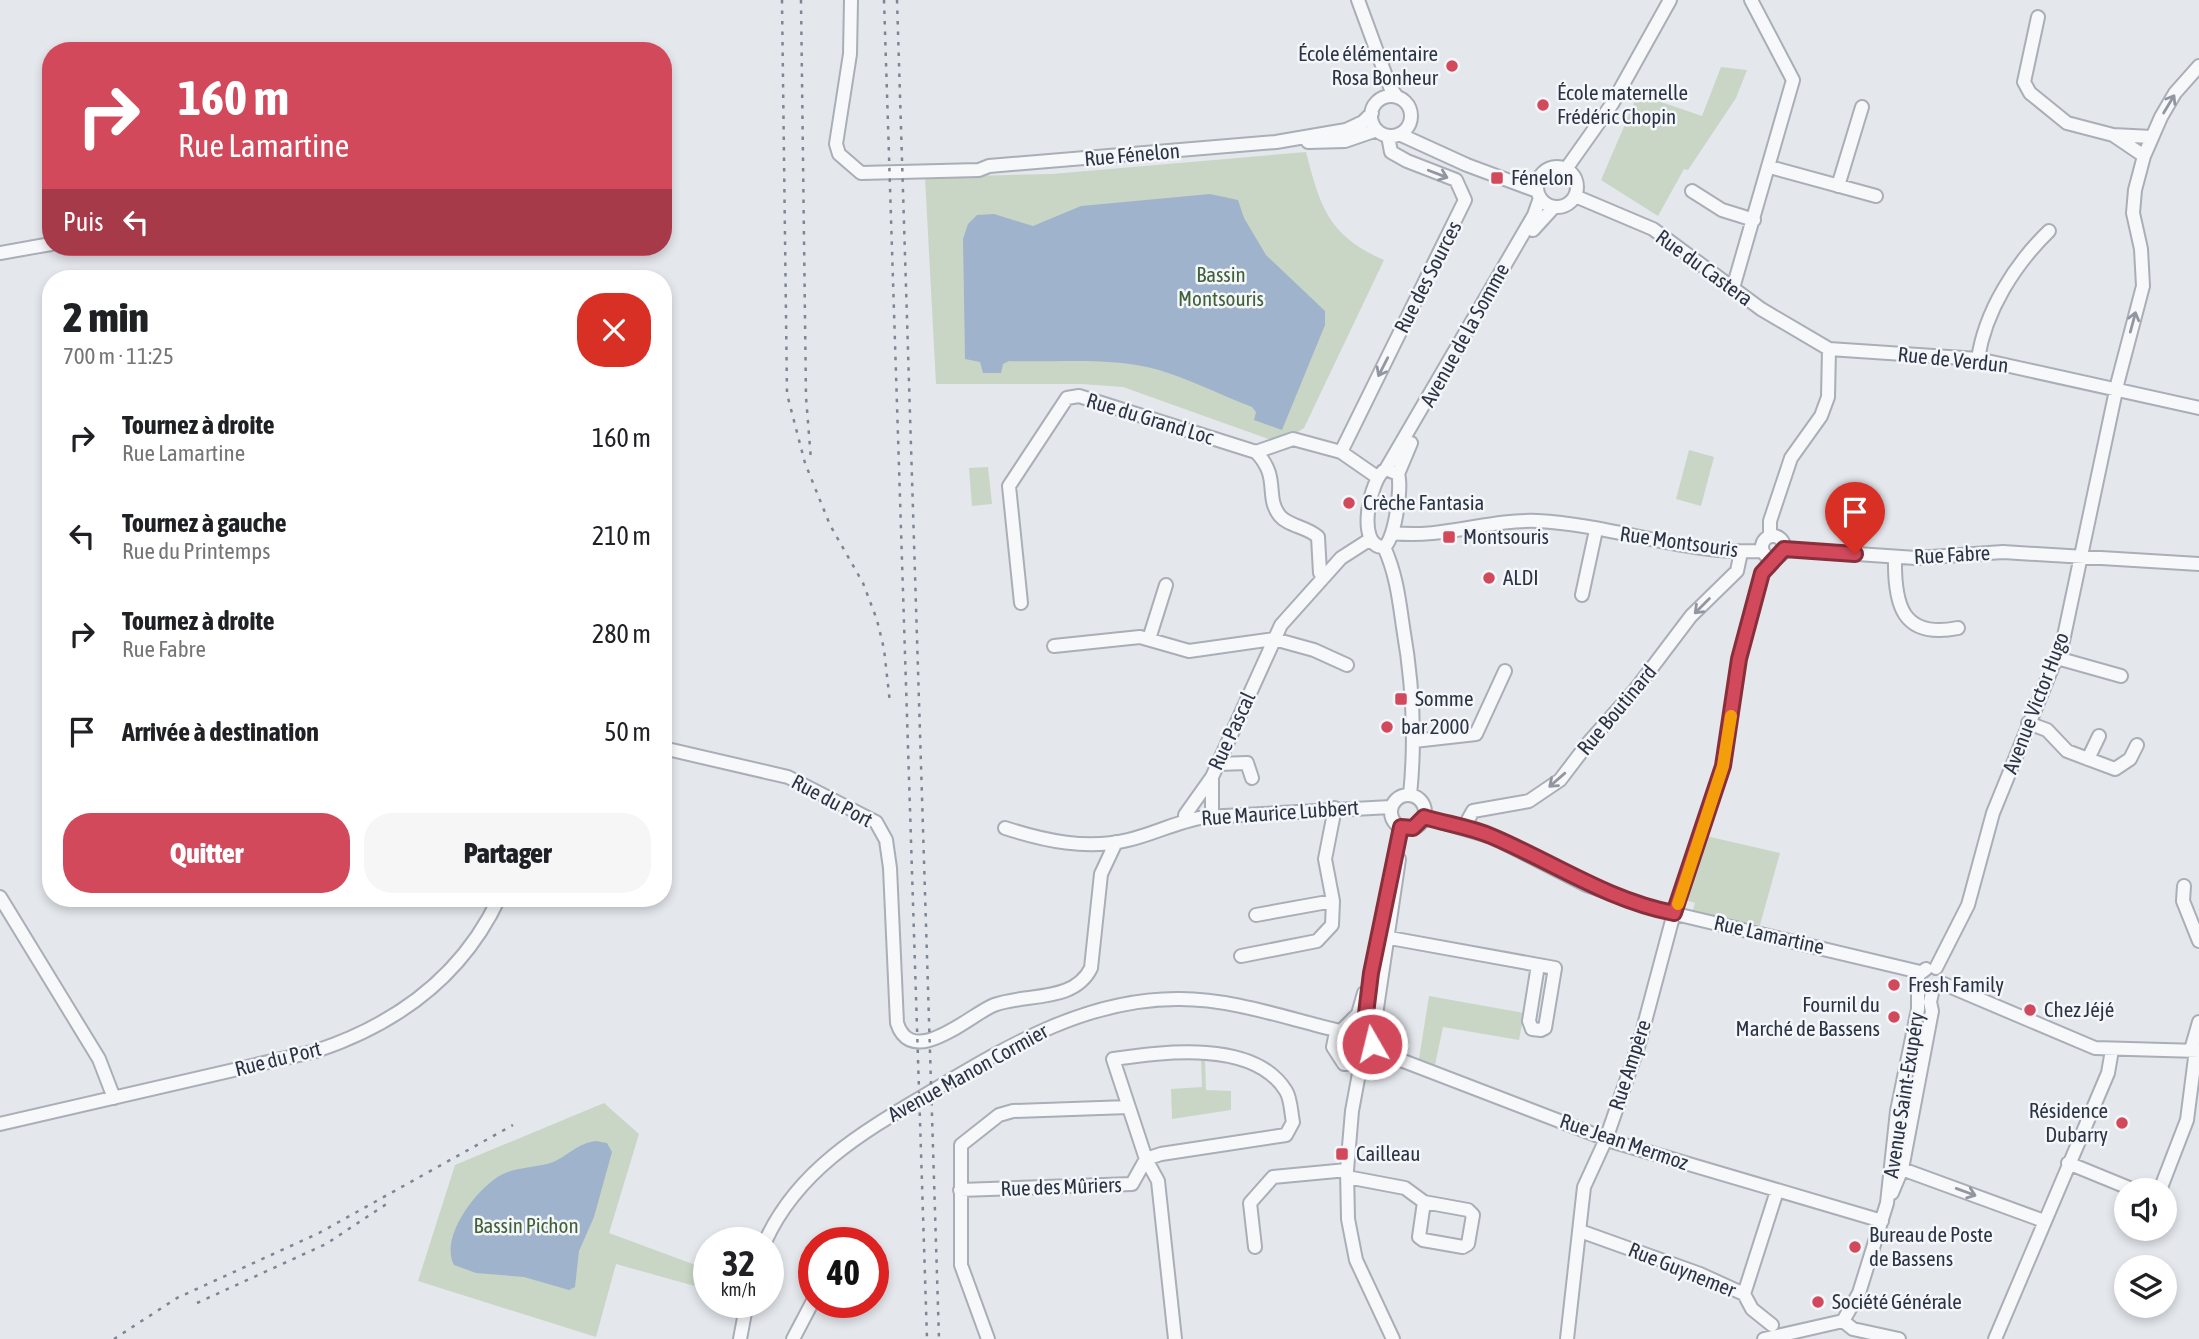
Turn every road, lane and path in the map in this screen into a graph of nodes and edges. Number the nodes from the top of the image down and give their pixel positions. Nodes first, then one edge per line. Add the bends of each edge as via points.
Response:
1 (851, 0) edge
2 (1358, 0) edge
3 (1670, 0) edge
4 (1751, 0) edge
5 (2038, 18) dead end
6 (1378, 50) junction
7 (2199, 66) edge
8 (1397, 97) junction
9 (1379, 101) junction
10 (1862, 107) dead end
11 (1372, 113) junction
12 (1393, 132) junction
13 (2113, 135) junction
14 (2152, 137) junction
15 (1276, 142) junction
16 (2144, 156) junction
17 (1770, 167) junction
18 (1566, 169) junction
19 (1838, 186) junction
20 (1538, 189) junction
21 (1692, 191) dead end
22 (1575, 196) junction
23 (1876, 196) dead end
24 (1554, 207) junction
25 (1754, 220) junction
26 (2049, 231) dead end
27 (42, 246) edge
28 (0, 253) edge
29 (1733, 288) junction
30 (1829, 349) junction
31 (1978, 359) junction
32 (2118, 388) junction
33 (2199, 408) edge
34 (1256, 452) junction
35 (1341, 452) junction
36 (1387, 473) junction
37 (1596, 530) junction
38 (1393, 533) junction
39 (1770, 535) junction
40 (1369, 540) junction
41 (1384, 547) junction
42 (1784, 549) junction
43 (1741, 552) junction
44 (1768, 555) junction
45 (1895, 557) junction
46 (2079, 559) junction
47 (2199, 564) edge
48 (1324, 577) junction
49 (1166, 585) dead end
50 (1582, 595) dead end
51 (1021, 603) dead end
52 (1958, 628) dead end
53 (1149, 639) junction
54 (1274, 639) junction
55 (1054, 646) dead end
56 (2057, 658) junction
57 (1347, 665) dead end
58 (1505, 671) dead end
59 (2121, 676) dead end
60 (2028, 723) junction
61 (2099, 736) dead end
62 (1415, 741) junction
63 (2137, 745) dead end
64 (672, 750) edge
65 (2088, 759) junction
66 (1218, 764) junction
67 (1212, 777) junction
68 (1252, 778) dead end
69 (1410, 795) junction
70 (1391, 807) junction
71 (1335, 808) junction
72 (1212, 817) junction
73 (1424, 817) junction
74 (1186, 820) junction
75 (1401, 827) junction
76 (1464, 827) junction
77 (1005, 828) dead end
78 (1115, 842) junction
79 (2184, 886) dead end
80 (0, 897) edge
81 (1333, 901) junction
82 (494, 907) edge
83 (1674, 913) junction
84 (1256, 915) dead end
85 (1384, 937) junction
86 (2199, 941) edge
87 (1241, 956) dead end
88 (1538, 965) junction
89 (1936, 968) junction
90 (1920, 972) junction
91 (1371, 973) junction
92 (1944, 984) junction
93 (1926, 991) junction
94 (1374, 1011) junction
95 (2199, 1021) edge
96 (1364, 1030) junction
97 (1337, 1036) junction
98 (1372, 1049) junction
99 (2112, 1050) junction
100 (2195, 1050) edge
101 (1363, 1062) junction
102 (1344, 1064) junction
103 (114, 1098) junction
104 (1128, 1107) junction
105 (1352, 1111) junction
106 (0, 1124) edge
107 (1605, 1139) junction
108 (1146, 1159) junction
109 (2068, 1163) junction
110 (1902, 1169) junction
111 (1347, 1173) junction
112 (2165, 1178) edge
113 (2114, 1182) edge
114 (960, 1190) junction
115 (1777, 1191) junction
116 (1424, 1202) junction
117 (1887, 1203) junction
118 (1882, 1221) junction
119 (2044, 1221) junction
120 (773, 1227) edge
121 (1580, 1231) junction
122 (1255, 1247) dead end
123 (1744, 1294) junction
124 (744, 1318) edge
125 (804, 1318) edge
126 (1843, 1321) junction
127 (1772, 1325) dead end
128 (740, 1339) edge
129 (793, 1339) edge
130 (988, 1339) edge
131 (1175, 1339) edge
132 (1393, 1339) edge
133 (1567, 1339) edge
134 (1764, 1339) edge
135 (1899, 1339) edge
136 (1995, 1339) edge

1 - 15 street, Rue Fénelon via 850,54 835,144 853,168 978,162 989,166
2 - 6 street
3 - 18 street via 1612,104
4 - 17 street via 1793,80
5 - 13 street via 2025,82 2030,93 2067,123
6 - 8 street
6 - 9 street via 1382,69
14 -> 7 street, Avenue Victor Hugo via 2175,93
8 - 9 street
8 - 12 street via 1410,108
9 - 11 street
10 - 19 street
11 - 12 street
11 - 15 street, Rue Fénelon via 1346,131
12 - 15 street, Rue Fénelon via 1328,143
12 - 20 street via 1466,165
12 -> 35 street, Rue des Sources via 1391,152 1458,182 1465,200
13 - 14 street
13 - 16 street
14 - 16 street, Avenue Victor Hugo
32 -> 16 street, Avenue Victor Hugo via 2143,286 2133,212
17 - 19 street
17 - 25 street
18 - 20 street via 1550,168
18 - 22 street via 1575,178
19 - 23 street
20 - 24 street
20 - 36 street, Avenue de la Somme via 1534,215
21 - 25 street via 1722,210
22 - 24 street via 1566,205
22 - 29 street, Rue du Castera via 1653,229
24 - 36 street, Avenue de la Somme via 1540,219 1505,274 1406,452
25 - 29 street
26 - 31 street via 2018,266 1996,304
27 - 28 street
29 - 30 street, Rue du Castera
30 - 31 street, Rue de Verdun
30 - 39 street, Rue Ampère via 1828,397 1821,416 1791,458 1770,521
31 - 32 street, Rue de Verdun
32 - 33 street, Rue de Verdun
32 - 46 street, Avenue Victor Hugo
34 - 35 street via 1293,439
34 - 48 street via 1270,466 1275,508 1283,519 1309,528 1318,537
34 - 51 street, Rue du Grand Loc via 1079,396 1067,398 1009,486
35 - 36 street
36 - 38 street via 1400,485
36 - 40 street via 1367,527
37 - 38 street, Rue Montsouris via 1538,521 1428,534
37 - 43 street, Rue Montsouris
37 - 50 street, Rue Montsouris
38 - 41 street
39 - 42 street via 1781,538
39 - 44 street, Rue Ampère via 1762,542
40 - 41 street
40 - 48 street, Rue Pascal via 1341,558
41 - 62 street via 1395,575 1413,684
42 - 44 street
42 - 45 street, Rue Fabre
43 - 44 street, Rue Montsouris
43 -> 76 street, Rue Boutinard via 1737,571 1691,616 1560,780 1529,801 1473,811
44 - 83 street, Rue Ampère via 1739,659 1723,766
45 - 46 street, Rue Fabre via 2003,552
45 - 52 street via 1898,599 1905,619 1934,631
46 - 47 street, Rue Fabre
46 - 56 street, Avenue Victor Hugo
48 - 54 street, Rue Pascal
49 - 53 street
53 - 54 street via 1189,651
53 - 55 street
54 - 57 street
54 - 66 street, Rue Pascal
56 - 59 street
56 - 60 street, Avenue Victor Hugo
58 - 62 street via 1476,734
60 - 65 street via 2047,730 2067,751
60 - 89 street, Avenue Victor Hugo via 1993,813 1968,905
61 - 65 street
62 - 69 street
63 - 65 street via 2130,759 2115,769
64 - 78 street, Rue du Port via 788,777 876,822 886,840 890,868 897,1023 911,1040 939,1038 994,1005 1065,991 1085,980 1091,968 1103,867
66 - 67 street, Rue Pascal
66 - 68 street via 1247,763
67 - 72 street
67 - 74 street, Rue Pascal
69 - 70 street via 1397,799
69 - 73 street via 1423,803
70 - 71 street, Rue Maurice Lubbert
70 - 75 street via 1392,817
71 - 72 street, Rue Maurice Lubbert
71 - 81 street via 1325,859
72 - 74 street, Rue Maurice Lubbert
73 - 75 street via 1413,828
73 - 76 street, Rue Lamartine
74 - 78 street, Rue Maurice Lubbert
75 - 85 street
76 - 83 street, Rue Lamartine via 1492,836 1586,885
77 - 78 street, Rue Maurice Lubbert via 1065,843
79 - 86 street via 2183,901
80 - 103 street via 99,1059
81 - 84 street
81 - 87 street via 1332,925 1317,941
82 - 103 street, Rue du Port via 461,960 409,1008 379,1026 316,1051
83 - 90 street, Rue Lamartine
83 - 107 street, Rue Ampère via 1639,1044
85 - 88 street
85 - 91 street
85 - 94 street
88 - 88 street via 1555,968 1541,1030 1532,1029 1529,1021
89 - 90 street
89 - 92 street via 1943,974
90 - 93 street
91 - 94 street
91 - 97 street via 1358,1014
92 - 93 street
92 - 99 street via 2075,1040
93 - 110 street, Avenue Saint-Exupéry via 1932,1012
93 - 117 street, Avenue Saint-Exupéry via 1897,1111
94 - 96 street
95 - 100 street
96 - 97 street via 1352,1026
96 - 98 street
97 - 102 street via 1335,1054
97 - 120 street, Avenue Manon Cormier via 1263,1011 1180,999 1100,1010 1033,1034 871,1127 842,1147 785,1205
98 - 101 street
98 - 107 street, Rue Jean Mermoz
99 - 100 street
99 - 109 street via 2108,1073
100 - 112 street via 2187,1120
101 - 102 street
101 - 105 street
102 - 105 street
103 - 106 street, Rue du Port
104 - 108 street
104 - 108 street via 1113,1059 1170,1051 1261,1065 1286,1091 1293,1122 1286,1135
104 - 114 street via 999,1115 961,1145
105 - 111 street
107 - 115 street, Rue Jean Mermoz
107 - 121 street, Rue Ampère via 1584,1187
108 - 114 street, Rue des Mûriers via 1132,1184
108 - 131 street via 1158,1181
109 - 113 street
109 - 119 street
110 - 117 street, Avenue Saint-Exupéry
110 -> 119 street
111 - 116 street via 1405,1188
111 - 122 street via 1273,1177 1250,1203
111 - 132 street via 1348,1219 1356,1260
114 - 130 street via 961,1265
115 - 118 street, Rue Jean Mermoz
115 - 123 street
116 - 116 street via 1419,1237 1463,1247 1468,1244 1473,1215 1468,1210
117 - 118 street, Avenue Saint-Exupéry
118 - 126 street, Avenue Saint-Exupéry via 1859,1293
119 - 136 street
121 - 123 street, Rue Guynemer
121 - 133 street, Rue Ampère
123 - 127 street, Rue Guynemer via 1752,1309
124 - 128 street
125 - 129 street
126 - 134 street
126 - 135 street via 1853,1329

